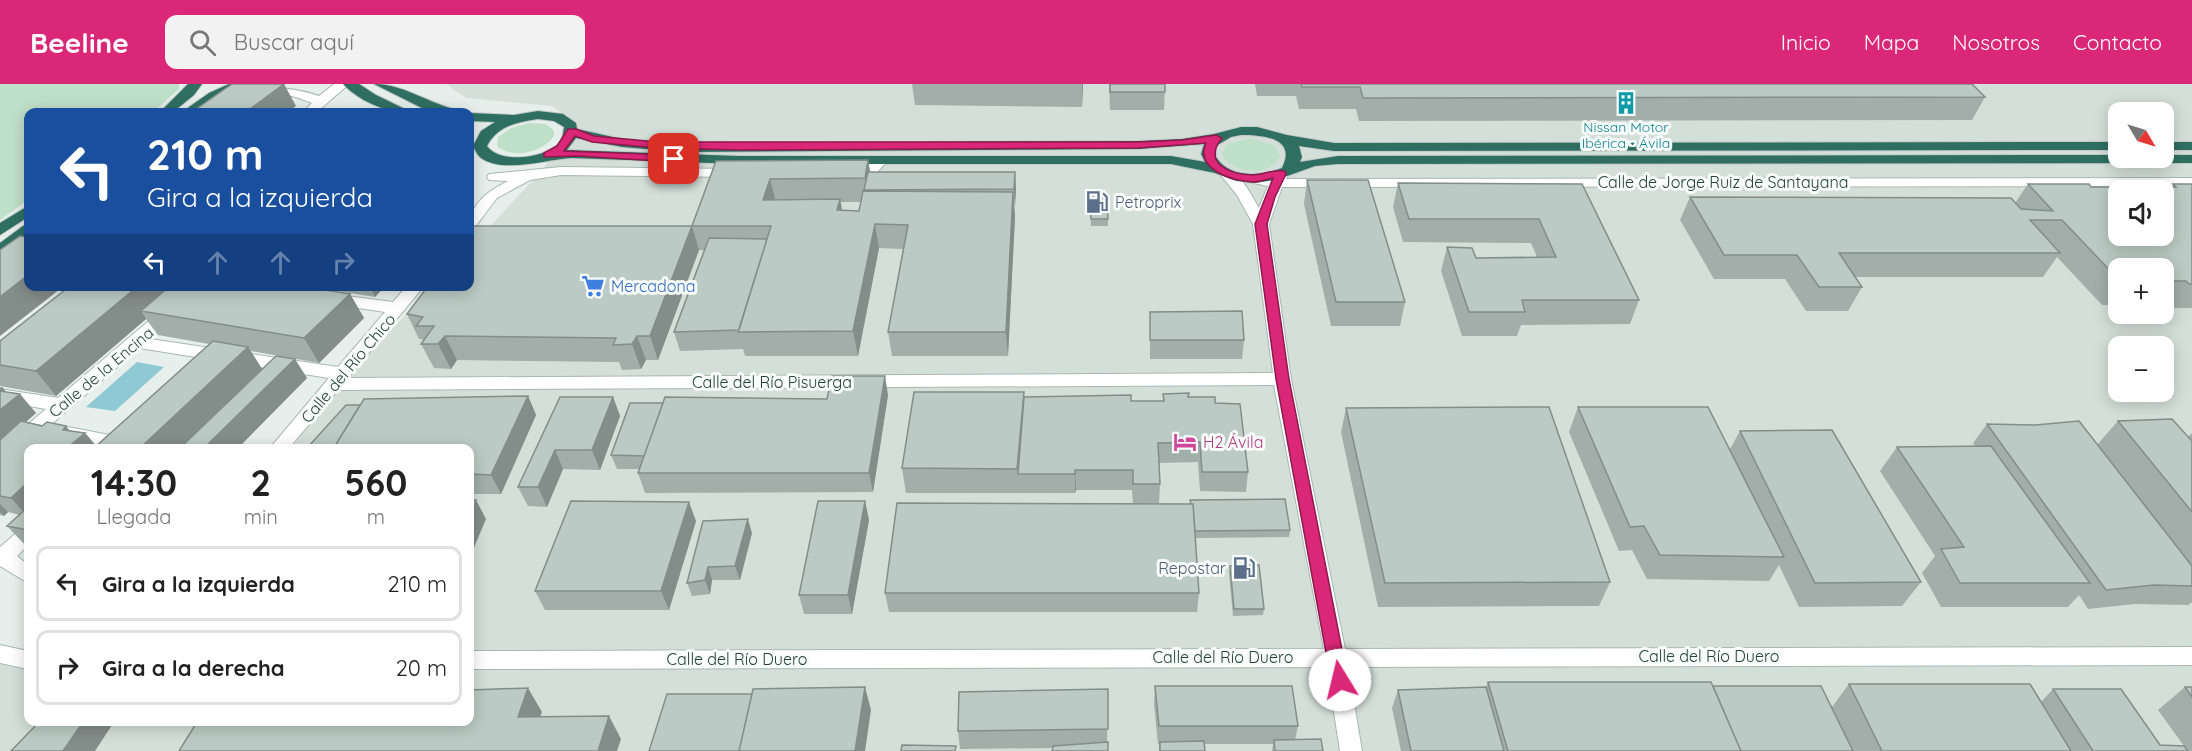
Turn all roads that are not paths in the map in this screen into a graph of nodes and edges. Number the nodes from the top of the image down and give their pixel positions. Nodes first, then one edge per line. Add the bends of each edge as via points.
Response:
1 (195, 84) edge
2 (258, 84) edge
3 (342, 84) edge
4 (350, 84) edge
5 (381, 84) edge
6 (240, 90) edge
7 (322, 102) junction
8 (225, 107) edge
9 (171, 108) edge
10 (195, 108) edge
11 (314, 108) edge
12 (395, 108) edge
13 (433, 108) edge
14 (474, 117) edge
15 (518, 118) junction
16 (572, 132) junction
17 (1216, 138) junction
18 (1284, 139) junction
19 (2108, 146) edge
20 (2174, 146) edge
21 (2192, 146) edge
22 (479, 148) edge
23 (543, 157) junction
24 (2192, 159) edge
25 (881, 160) junction
26 (1222, 171) junction
27 (1282, 175) junction
28 (527, 176) junction
29 (494, 177) junction
30 (1254, 178) joint
31 (2192, 182) edge
32 (492, 195) junction
33 (24, 213) edge
34 (474, 218) edge
35 (1261, 224) junction
36 (0, 230) edge
37 (24, 232) edge
38 (0, 250) edge
39 (195, 291) edge
40 (413, 291) edge
41 (314, 296) edge
42 (398, 308) junction
43 (136, 342) junction
44 (221, 355) junction
45 (280, 364) junction
46 (204, 372) edge
47 (338, 379) junction
48 (1282, 379) junction
49 (263, 381) edge
50 (0, 395) edge
51 (62, 405) junction
52 (34, 429) junction
53 (127, 443) edge
54 (282, 444) edge
55 (0, 458) edge
56 (24, 537) edge
57 (2, 556) edge
58 (24, 572) edge
59 (0, 654) edge
60 (2192, 656) edge
61 (1336, 657) junction
62 (24, 659) edge
63 (474, 660) edge
64 (1351, 751) edge

1 - 9 highway
2 - 6 street
3 - 7 street
4 - 12 highway
5 - 13 highway
6 - 7 street via 297,92
6 - 8 street
6 - 10 highway via 214,96
7 - 11 street
14 - 15 highway
15 - 16 highway via 558,117 571,126
15 - 22 highway via 487,133
16 - 17 highway via 592,139 657,145 741,147 1138,145
16 - 23 highway via 561,148
17 - 18 highway via 1246,130
17 - 26 highway via 1208,153 1210,161
18 - 19 highway via 1334,147
18 - 27 highway via 1295,154 1294,162
20 - 21 highway
22 - 23 highway, Calle de Jorge Ruiz de Santayana via 506,162
22 - 29 street
23 - 25 highway, Calle de Jorge Ruiz de Santayana via 579,153 736,160
23 - 28 street
24 - 27 highway, Calle de Jorge Ruiz de Santayana via 1338,160 1316,162
25 - 26 highway, Calle de Jorge Ruiz de Santayana via 1160,160
25 - 28 street via 867,175 561,171
26 - 30 highway, Calle de Jorge Ruiz de Santayana
26 - 35 street via 1243,194
27 - 30 street, Calle de Jorge Ruiz de Santayana
27 - 31 street, Calle de Jorge Ruiz de Santayana
27 - 35 street
28 - 29 street
28 - 32 street
29 - 32 street
32 - 34 street
33 - 36 highway
35 - 48 street
37 - 38 highway
39 - 43 street, Calle de la Encina
40 - 42 street, Calle del Río Chico
41 - 42 street
42 - 47 street, Calle del Río Chico
43 - 44 street, Calle del Río Pisuerga
43 - 51 street, Calle de la Encina
44 - 45 street, Calle del Río Pisuerga
44 - 46 street
45 - 47 street, Calle del Río Pisuerga
45 - 49 street
47 - 48 street, Calle del Río Pisuerga
47 - 54 street, Calle del Río Chico
48 - 61 street
50 - 51 street
51 - 52 street, Calle de la Encina
52 - 53 street
52 - 55 street, Calle de la Encina
56 - 57 street
57 - 58 street
59 - 62 street
60 - 61 street, Calle del Río Duero
61 - 63 street, Calle del Río Duero
61 - 64 street

